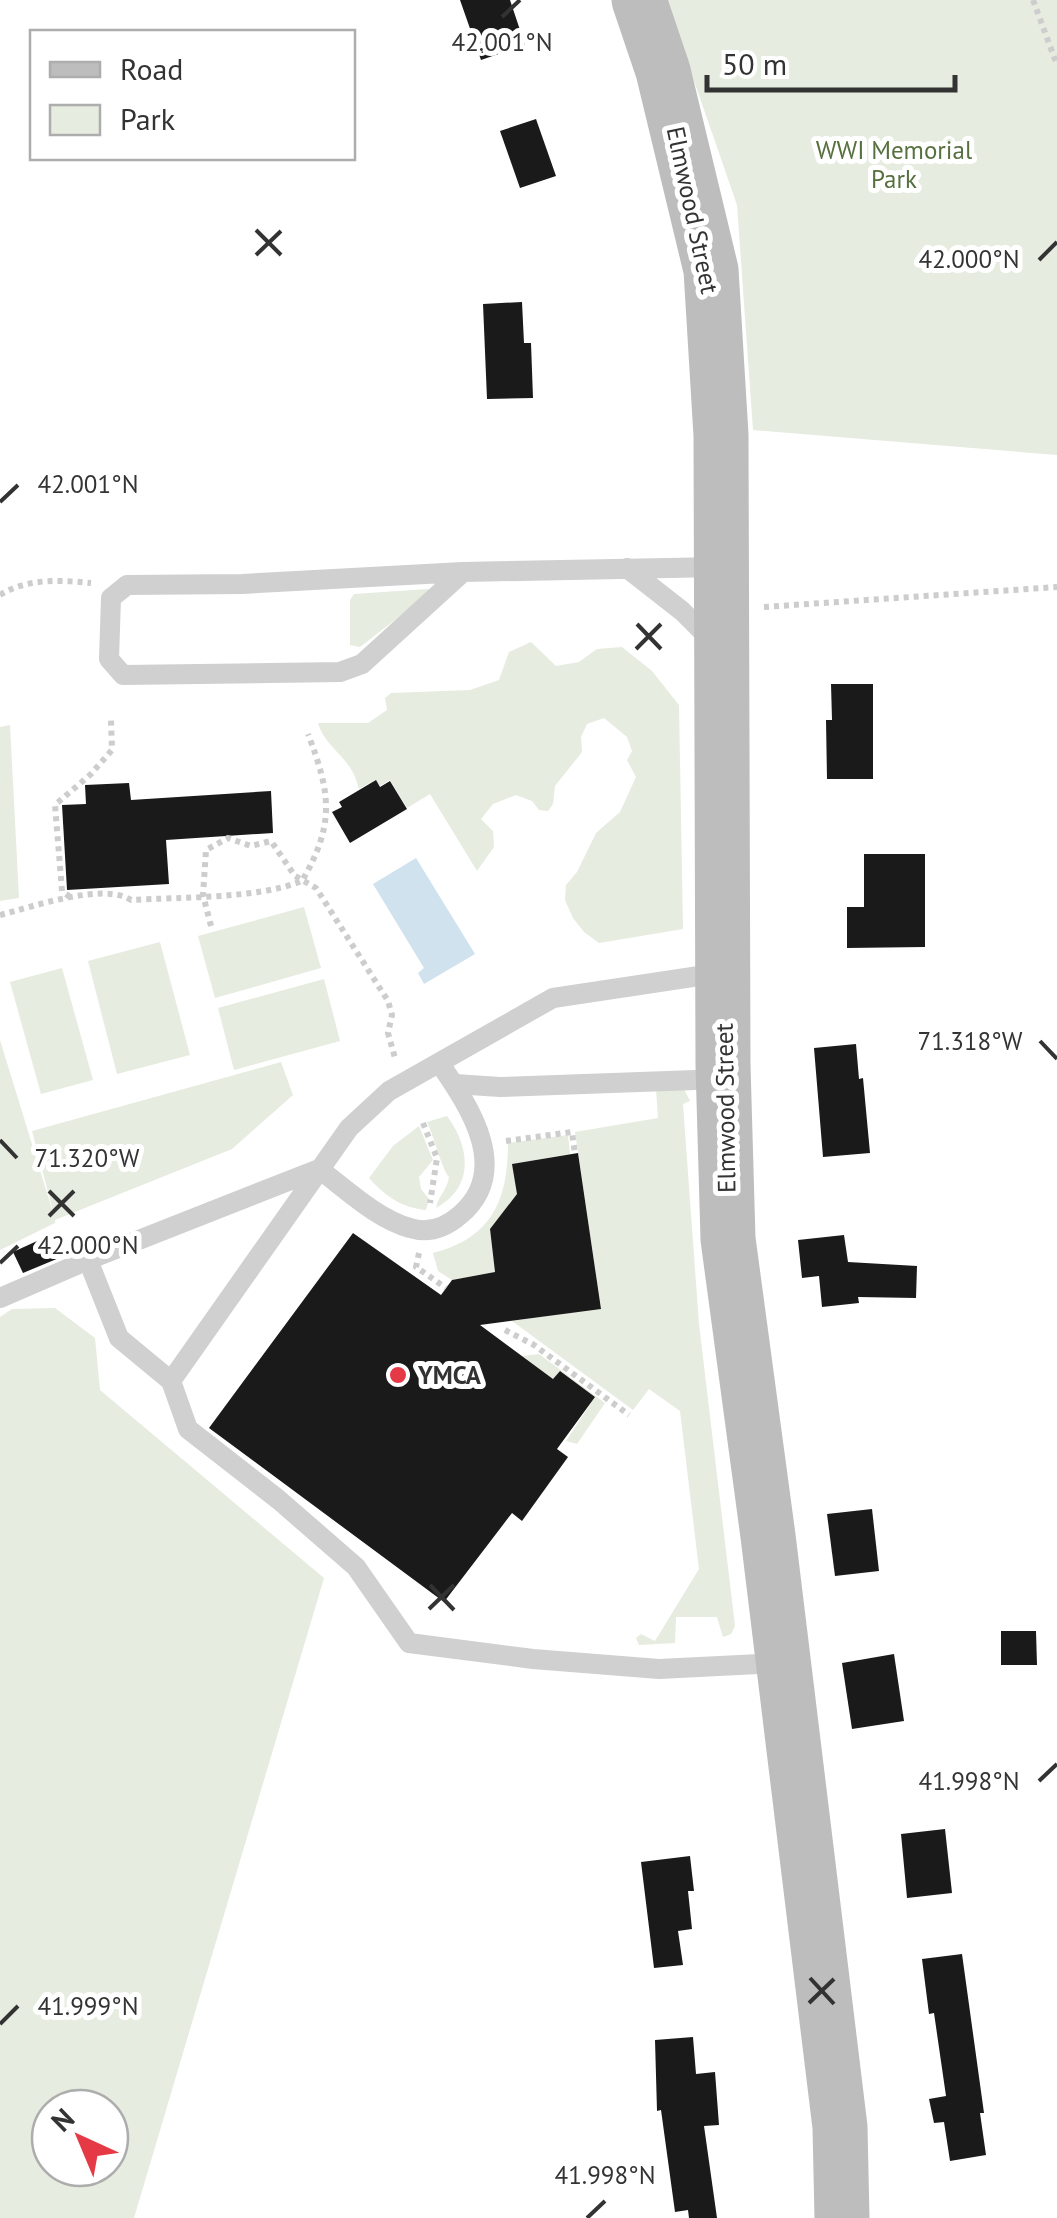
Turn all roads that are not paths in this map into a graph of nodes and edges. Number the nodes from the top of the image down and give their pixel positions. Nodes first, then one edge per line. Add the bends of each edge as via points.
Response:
1 (639, 0) edge
2 (627, 568) junction
3 (464, 572) junction
4 (723, 610) junction
5 (722, 972) junction
6 (440, 1064) junction
7 (723, 1079) junction
8 (455, 1084) junction
9 (319, 1169) junction
10 (88, 1260) junction
11 (0, 1298) edge
12 (170, 1381) junction
13 (783, 1663) junction
14 (842, 2218) edge

1 - 4 main road, Elmwood Street via 711,270
2 - 3 lane
2 - 4 lane
2 - 4 lane via 682,611
3 - 3 lane via 127,585 110,598 109,659 123,674 340,672 362,664
4 - 5 main road, Elmwood Street
5 - 6 lane via 553,998
5 - 7 main road, Elmwood Street
6 - 8 lane
6 - 9 lane via 389,1091 349,1128
7 - 8 lane
7 - 13 main road, Elmwood Street via 728,1239
8 - 9 lane via 477,1120 484,1177 478,1195 445,1227 408,1228
9 - 10 lane
9 - 12 lane
10 - 11 lane
10 - 12 lane via 119,1338
12 - 13 lane via 188,1430 356,1567 408,1643 659,1668
13 - 14 main road, Elmwood Street via 840,2128

